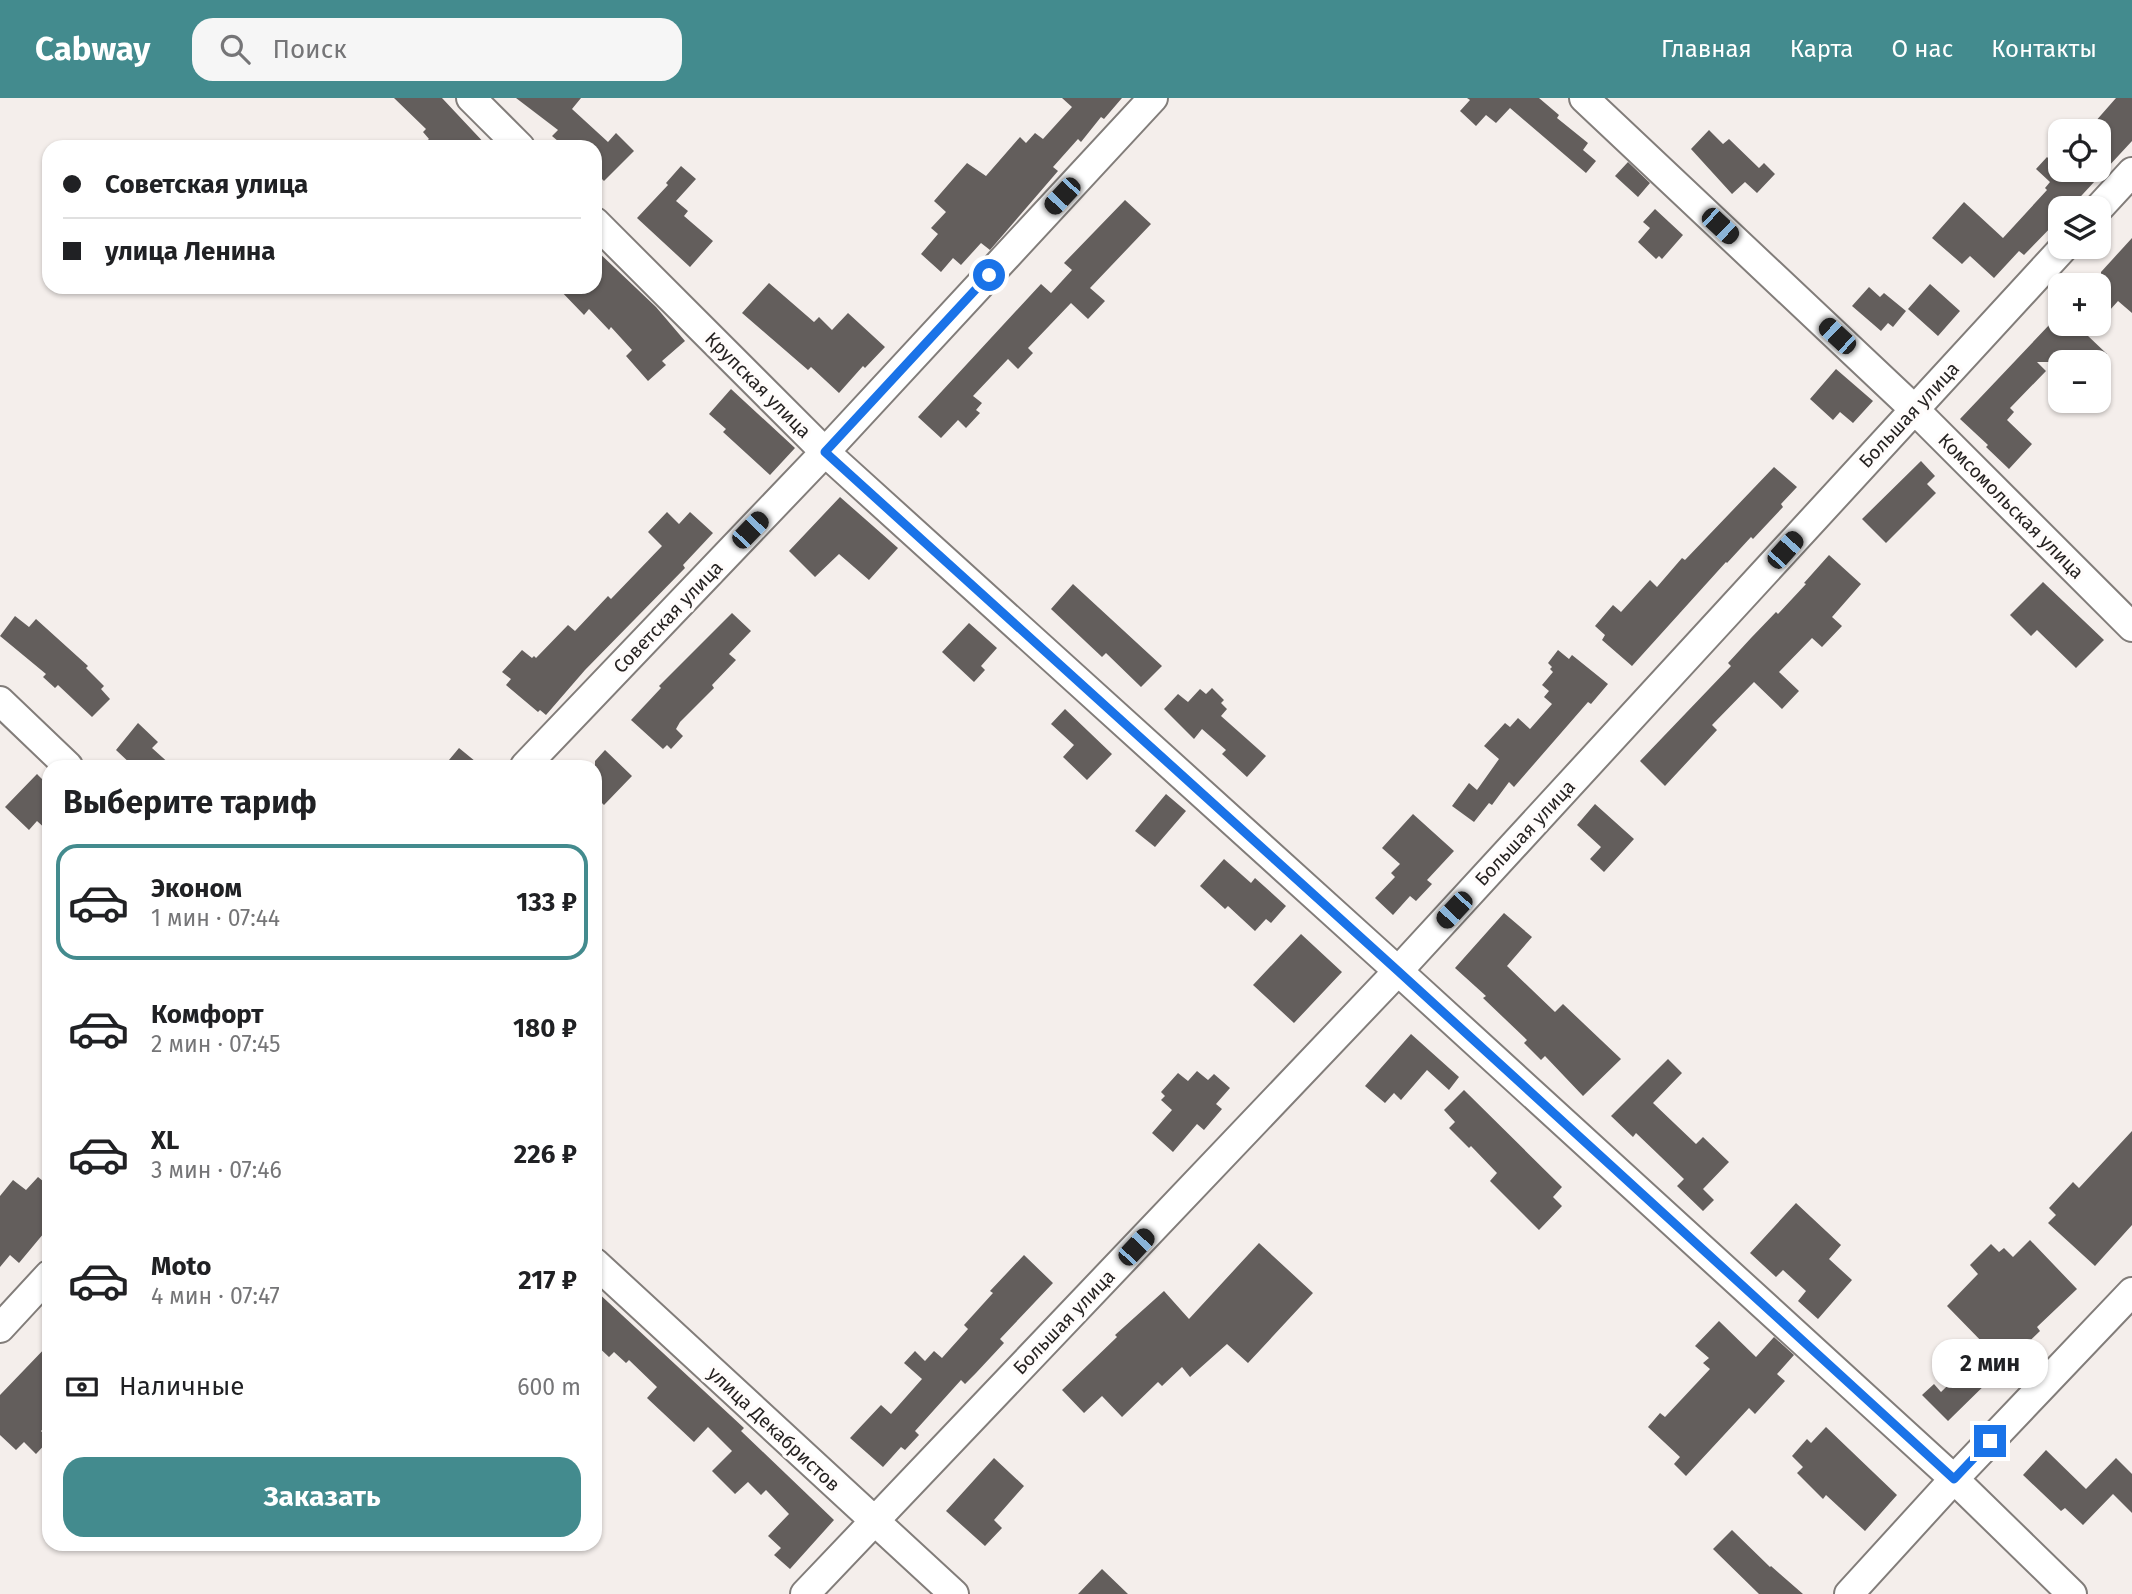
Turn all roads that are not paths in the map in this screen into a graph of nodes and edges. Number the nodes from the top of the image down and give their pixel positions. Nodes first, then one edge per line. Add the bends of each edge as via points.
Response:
1 (471, 98) edge
2 (1153, 98) edge
3 (1584, 98) edge
4 (513, 140) edge
5 (2132, 172) edge
6 (2110, 196) edge
7 (602, 229) edge
8 (2053, 259) edge
9 (1914, 409) junction
10 (825, 452) junction
11 (2132, 627) edge
12 (0, 701) edge
13 (62, 760) edge
14 (531, 760) edge
15 (1398, 971) junction
16 (602, 1269) edge
17 (42, 1283) edge
18 (2132, 1292) edge
19 (0, 1328) edge
20 (1954, 1479) junction
21 (874, 1522) junction
22 (805, 1594) edge
23 (954, 1594) edge
24 (1849, 1594) edge
25 (2072, 1594) edge

1 - 4 street
2 - 10 street, Советская улица
3 - 9 street, Комсомольская улица
5 - 6 street
7 - 10 street, Крупская улица
8 - 9 street, Большая улица
9 - 11 street, Комсомольская улица
9 - 15 street, Большая улица
10 - 14 street, Советская улица
10 - 15 street, Крупская улица
12 - 13 street
15 - 20 street, Крупская улица
15 - 21 street, Большая улица
16 - 21 street, улица Декабристов
17 - 19 street
18 - 20 street
20 - 24 street
20 - 25 street, Крупская улица
21 - 22 street, Большая улица
21 - 23 street, улица Декабристов

